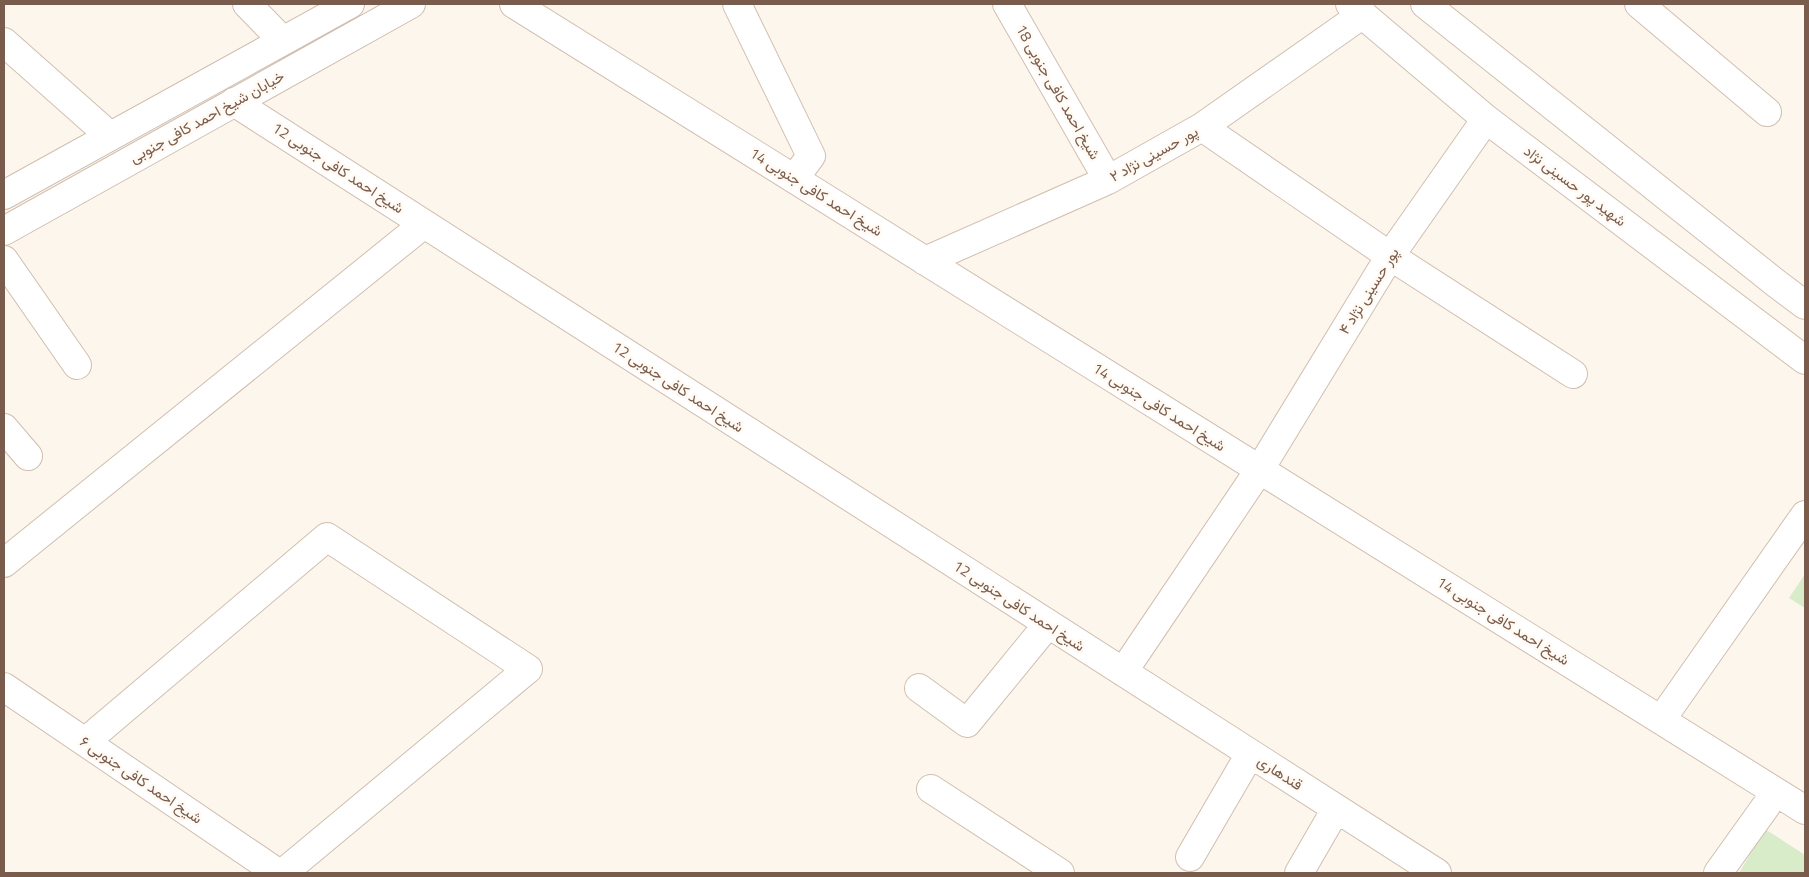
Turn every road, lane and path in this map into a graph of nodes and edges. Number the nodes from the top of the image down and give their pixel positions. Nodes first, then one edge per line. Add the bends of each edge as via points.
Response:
1 (247, 4) edge
2 (350, 4) edge
3 (411, 4) edge
4 (514, 4) edge
5 (737, 4) edge
6 (1007, 4) edge
7 (1425, 4) edge
8 (1639, 4) edge
9 (1357, 9) edge
10 (283, 41) junction
11 (4, 42) edge
12 (234, 102) junction
13 (1767, 112) dead end
14 (1486, 119) junction
15 (1202, 127) junction
16 (110, 136) junction
17 (794, 179) junction
18 (1108, 180) junction
19 (4, 195) edge
20 (424, 224) junction
21 (4, 231) edge
22 (1390, 256) junction
23 (4, 260) edge
24 (925, 261) junction
25 (1805, 305) edge
26 (1805, 360) edge
27 (77, 365) dead end
28 (1573, 374) dead end
29 (4, 428) edge
30 (28, 456) dead end
31 (1260, 469) junction
32 (1805, 515) edge
33 (4, 563) edge
34 (1048, 624) junction
35 (1123, 672) junction
36 (4, 688) edge
37 (919, 688) dead end
38 (1661, 720) junction
39 (85, 742) junction
40 (1250, 754) junction
41 (931, 789) dead end
42 (1776, 792) junction
43 (1336, 809) junction
44 (1805, 810) edge
45 (1190, 858) dead end
46 (278, 873) edge
47 (283, 873) edge
48 (1060, 873) edge
49 (1299, 873) edge
50 (1437, 873) edge
51 (1718, 873) edge

1 - 10 street
2 - 10 street, خیابان شیخ احمد کافی جنوبی
3 - 12 street, خیابان شیخ احمد کافی جنوبی
4 - 17 street, شیخ احمد کافی جنوبی 14
5 - 17 street via 811,156
6 - 18 street, شیخ احمد کافی جنوبی 18
7 - 25 street
8 - 13 street
9 - 14 street, شهید پور حسینی نژاد
9 - 15 street, پور حسینی نژاد ۲
10 - 16 street, خیابان شیخ احمد کافی جنوبی
11 - 16 street
12 - 20 street, شیخ احمد کافی جنوبی 12
12 - 21 street, خیابان شیخ احمد کافی جنوبی
14 - 22 street, پور حسینی نژاد ۴
14 - 26 street, شهید پور حسینی نژاد
15 - 18 street, پور حسینی نژاد ۲
15 - 22 street
16 - 19 street, خیابان شیخ احمد کافی جنوبی
17 - 24 street, شیخ احمد کافی جنوبی 14
18 - 24 street, پور حسینی نژاد ۲
20 - 33 street
20 - 34 street, شیخ احمد کافی جنوبی 12
22 - 28 street
22 - 31 street, پور حسینی نژاد ۴
23 - 27 street
24 - 31 street, شیخ احمد کافی جنوبی 14
29 - 30 street
31 - 35 street, پور حسینی نژاد ۴
31 - 38 street, شیخ احمد کافی جنوبی 14
32 - 38 street
34 - 35 street, شیخ احمد کافی جنوبی 12
34 - 37 street via 967,723
35 - 40 street, قندهاری
36 - 39 street, شیخ احمد کافی جنوبی ۶
38 - 42 street, شیخ احمد کافی جنوبی 14
39 - 46 street, شیخ احمد کافی جنوبی ۶
39 - 47 street via 327,537 528,669
40 - 43 street, قندهاری
40 - 45 street
41 - 48 street
42 - 44 street, شیخ احمد کافی جنوبی 14
42 - 51 street
43 - 49 street
43 - 50 street, قندهاری

